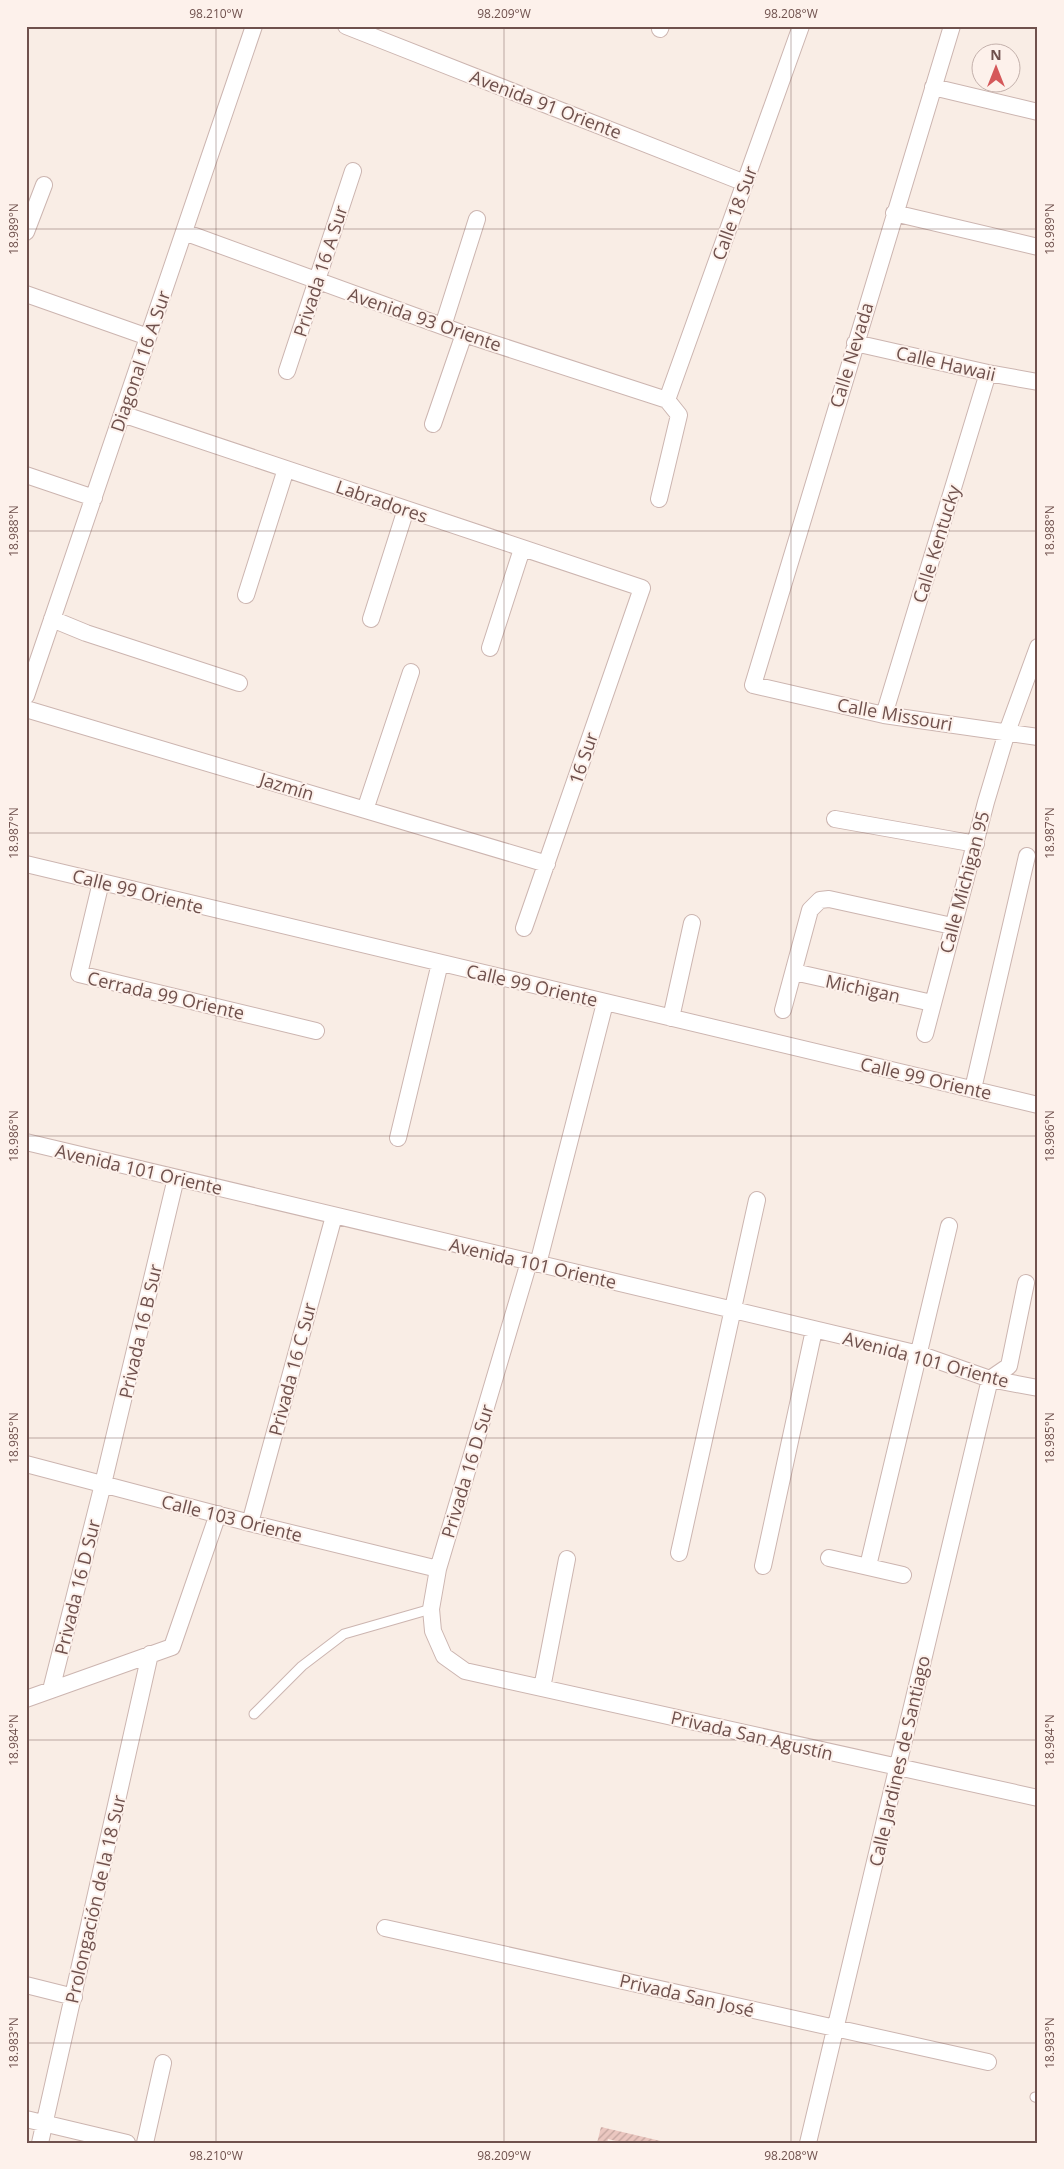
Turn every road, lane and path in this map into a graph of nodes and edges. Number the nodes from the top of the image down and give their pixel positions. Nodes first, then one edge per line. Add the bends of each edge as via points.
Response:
1 (254, 26) edge
2 (346, 26) edge
3 (801, 26) edge
4 (952, 26) edge
5 (933, 87) junction
6 (1038, 112) edge
7 (353, 172) dead end
8 (746, 183) junction
9 (44, 185) dead end
10 (894, 214) junction
11 (477, 219) dead end
12 (26, 232) edge
13 (184, 232) junction
14 (1038, 247) edge
15 (318, 281) junction
16 (26, 294) edge
17 (443, 326) junction
18 (464, 334) junction
19 (148, 337) junction
20 (855, 343) junction
21 (287, 371) dead end
22 (988, 373) junction
23 (1038, 382) edge
24 (667, 400) junction
25 (122, 414) junction
26 (433, 424) dead end
27 (286, 469) junction
28 (26, 474) edge
29 (94, 498) junction
30 (660, 499) dead end
31 (406, 509) junction
32 (522, 549) junction
33 (642, 588) joint
34 (246, 595) dead end
35 (52, 619) junction
36 (371, 619) dead end
37 (1038, 647) edge
38 (490, 648) dead end
39 (411, 672) dead end
40 (239, 683) dead end
41 (753, 685) joint
42 (26, 696) edge
43 (26, 709) edge
44 (884, 715) junction
45 (1007, 732) junction
46 (1038, 737) edge
47 (365, 810) junction
48 (835, 819) dead end
49 (976, 844) junction
50 (1027, 856) dead end
51 (26, 864) edge
52 (547, 864) junction
53 (100, 882) junction
54 (692, 923) dead end
55 (952, 926) junction
56 (524, 928) dead end
57 (440, 963) junction
58 (794, 972) junction
59 (606, 1003) junction
60 (932, 1003) junction
61 (783, 1010) dead end
62 (671, 1018) junction
63 (316, 1031) dead end
64 (925, 1034) dead end
65 (973, 1089) junction
66 (1038, 1105) edge
67 (398, 1138) dead end
68 (26, 1142) edge
69 (176, 1178) junction
70 (757, 1200) dead end
71 (334, 1216) junction
72 (949, 1226) dead end
73 (533, 1263) junction
74 (1026, 1283) dead end
75 (733, 1310) junction
76 (814, 1330) junction
77 (919, 1354) junction
78 (990, 1379) junction
79 (1038, 1388) edge
80 (26, 1464) edge
81 (103, 1484) junction
82 (218, 1514) junction
83 (250, 1523) junction
84 (679, 1553) dead end
85 (829, 1558) dead end
86 (567, 1560) dead end
87 (763, 1566) dead end
88 (868, 1566) junction
89 (438, 1569) junction
90 (903, 1575) dead end
91 (431, 1609) junction
92 (150, 1654) junction
93 (465, 1671) joint
94 (542, 1688) junction
95 (51, 1690) junction
96 (26, 1699) edge
97 (254, 1714) dead end
98 (897, 1767) junction
99 (1038, 1798) edge
100 (385, 1928) dead end
101 (26, 1985) edge
102 (74, 1997) junction
103 (836, 2028) junction
104 (988, 2062) dead end
105 (163, 2063) dead end
106 (26, 2120) edge
107 (44, 2124) junction
108 (40, 2143) edge
109 (127, 2143) edge
110 (145, 2143) edge
111 (808, 2143) edge

1 - 13 street, Diagonal 16 A Sur
2 - 8 street, Avenida 91 Oriente
3 - 8 street, Calle 18 Sur
4 - 5 street, Calle Nevada
5 - 6 street
5 - 10 street, Calle Nevada
7 - 15 street, Privada 16 A Sur
8 - 24 street, Calle 18 Sur
9 - 12 street
10 - 14 street
10 - 20 street, Calle Nevada
11 - 17 street
13 - 15 street, Avenida 93 Oriente
13 - 19 street, Diagonal 16 A Sur
15 - 17 street, Avenida 93 Oriente
15 - 21 street, Privada 16 A Sur
16 - 19 street
17 - 18 street, Avenida 93 Oriente
18 - 24 street, Avenida 93 Oriente
18 - 26 street
19 - 25 street, Diagonal 16 A Sur
20 - 22 street, Calle Hawaii
20 - 41 street, Calle Nevada
22 - 23 street, Calle Hawaii
22 - 44 street, Calle Kentucky
24 - 30 street via 679,415
25 - 27 street, Labradores
25 - 29 street, Diagonal 16 A Sur
27 - 31 street, Labradores
27 - 34 street
28 - 29 street
29 - 35 street, Diagonal 16 A Sur
31 - 32 street, Labradores
31 - 36 street
32 - 33 street, Labradores
32 - 38 street
33 - 52 street, 16 Sur
35 - 40 street
35 - 42 street, Diagonal 16 A Sur
37 - 45 street, Calle Michigan 95
39 - 47 street
41 - 44 street, Calle Missouri
43 - 47 street, Jazmín
44 - 45 street, Calle Missouri
45 - 46 street, Calle Missouri
45 - 49 street, Calle Michigan 95
47 - 52 street, Jazmín
48 - 49 street
49 - 55 street, Calle Michigan 95
50 - 65 street
51 - 53 street, Calle 99 Oriente
52 - 56 street, 16 Sur
53 - 57 street, Calle 99 Oriente
53 - 63 street, Cerrada 99 Oriente via 79,974
54 - 62 street
55 - 58 street via 829,899 820,900 810,910
55 - 60 street, Calle Michigan 95
57 - 59 street, Calle 99 Oriente
57 - 67 street
58 - 60 street, Michigan
58 - 61 street
59 - 62 street, Calle 99 Oriente
59 - 73 street, Privada 16 D Sur
60 - 64 street, Calle Michigan 95
62 - 65 street, Calle 99 Oriente
65 - 66 street, Calle 99 Oriente
68 - 69 street, Avenida 101 Oriente
69 - 71 street, Avenida 101 Oriente
69 - 81 street, Privada 16 B Sur
70 - 75 street
71 - 73 street, Avenida 101 Oriente
71 - 83 street, Privada 16 C Sur
72 - 77 street
73 - 75 street, Avenida 101 Oriente
73 - 89 street, Privada 16 D Sur
74 - 78 street via 1009,1366
75 - 76 street, Avenida 101 Oriente
75 - 84 street
76 - 77 street, Avenida 101 Oriente
76 - 87 street
77 - 78 street, Avenida 101 Oriente
77 - 88 street
78 - 79 street, Avenida 101 Oriente
78 - 98 street, Calle Jardines de Santiago
80 - 81 street, Calle 103 Oriente
81 - 82 street, Calle 103 Oriente
81 - 95 street, Privada 16 D Sur
82 - 83 street, Calle 103 Oriente
82 - 92 street via 172,1646
83 - 89 street, Calle 103 Oriente
85 - 88 street
86 - 94 street
88 - 90 street
89 - 91 street, Privada 16 D Sur
91 - 93 street, Privada 16 D Sur via 434,1631 444,1656
91 - 97 lane via 344,1634 302,1666
92 - 95 street
92 - 102 street, Prolongación de la 18 Sur
93 - 94 street, Privada San Agustín
94 - 98 street, Privada San Agustín
95 - 96 street
98 - 99 street, Privada San Agustín
98 - 103 street, Calle Jardines de Santiago
100 - 103 street, Privada San José
101 - 102 street
102 - 107 street, Prolongación de la 18 Sur
103 - 104 street, Privada San José
103 - 111 street, Calle Jardines de Santiago
105 - 110 street
106 - 107 street
107 - 108 street, Prolongación de la 18 Sur
107 - 109 street

